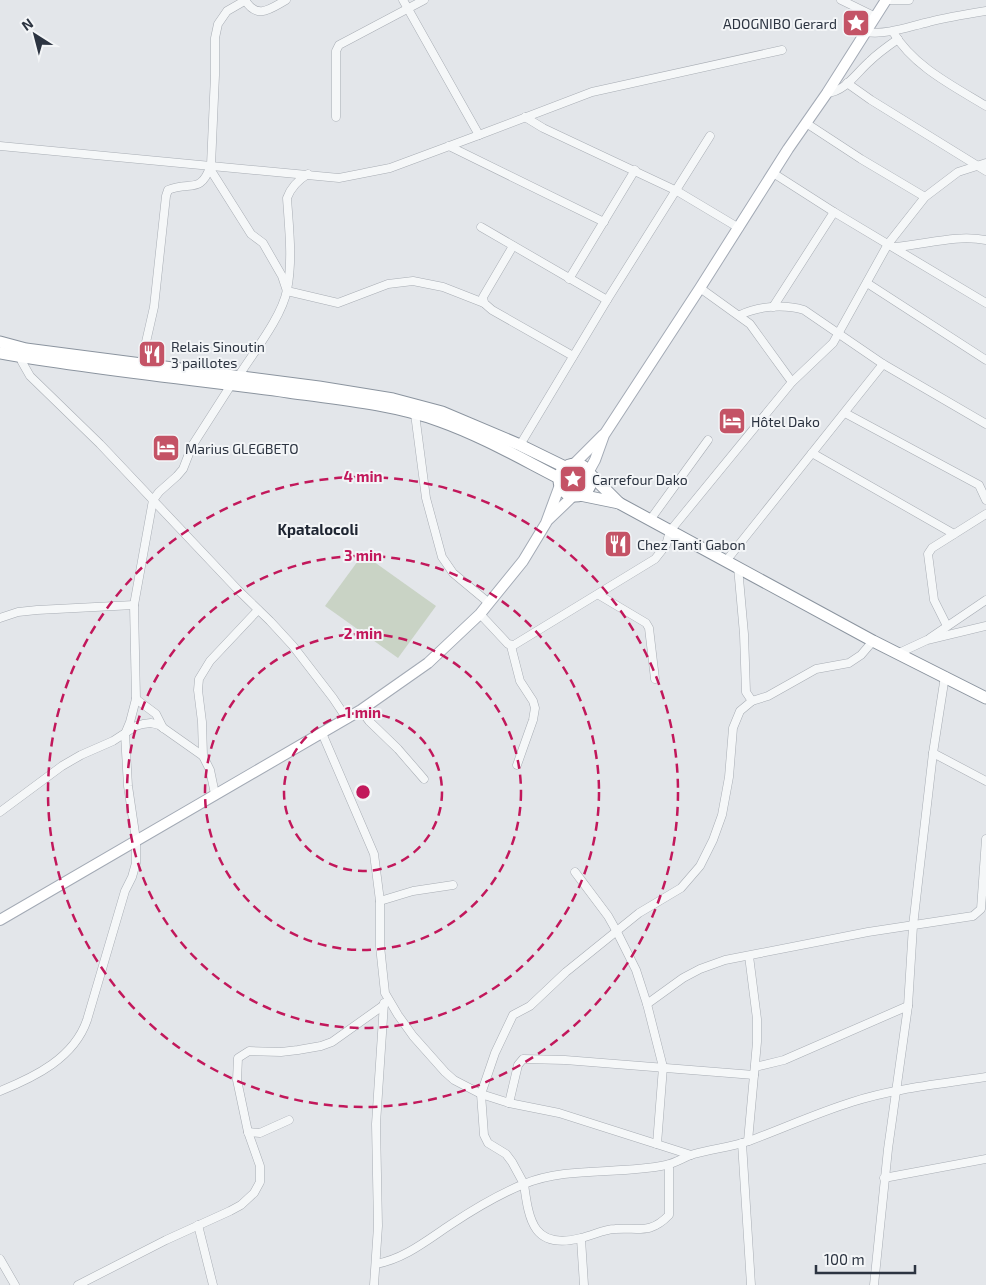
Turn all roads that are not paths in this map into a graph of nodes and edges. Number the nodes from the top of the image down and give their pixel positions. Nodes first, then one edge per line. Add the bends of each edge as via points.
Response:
1 (245, 0) edge
2 (286, 0) edge
3 (403, 0) edge
4 (424, 0) edge
5 (841, 0) edge
6 (886, 0) edge
7 (909, 0) edge
8 (408, 8) junction
9 (986, 11) edge
10 (876, 17) junction
11 (865, 32) junction
12 (893, 32) junction
13 (898, 39) junction
14 (782, 50) dead end
15 (847, 82) junction
16 (827, 93) junction
17 (986, 106) edge
18 (336, 117) dead end
19 (525, 117) junction
20 (806, 123) junction
21 (480, 135) junction
22 (710, 136) dead end
23 (0, 146) edge
24 (449, 146) junction
25 (986, 163) edge
26 (978, 166) junction
27 (211, 167) junction
28 (635, 170) junction
29 (986, 171) edge
30 (773, 173) junction
31 (308, 174) junction
32 (676, 191) junction
33 (925, 197) junction
34 (834, 212) junction
35 (604, 222) junction
36 (481, 227) dead end
37 (739, 228) junction
38 (986, 240) edge
39 (513, 246) junction
40 (891, 246) junction
41 (569, 279) junction
42 (868, 282) junction
43 (700, 288) junction
44 (287, 290) junction
45 (607, 300) junction
46 (484, 303) junction
47 (986, 303) edge
48 (773, 306) junction
49 (740, 315) junction
50 (838, 333) junction
51 (0, 342) edge
52 (19, 352) junction
53 (0, 353) edge
54 (573, 356) junction
55 (986, 360) edge
56 (141, 364) junction
57 (883, 364) junction
58 (235, 381) junction
59 (792, 382) junction
60 (845, 413) junction
61 (415, 414) junction
62 (986, 424) edge
63 (604, 435) junction
64 (708, 440) dead end
65 (520, 445) junction
66 (812, 453) junction
67 (570, 465) junction
68 (590, 472) junction
69 (560, 482) junction
70 (983, 484) edge
71 (576, 495) junction
72 (152, 500) junction
73 (986, 500) edge
74 (619, 504) junction
75 (986, 514) edge
76 (650, 520) junction
77 (546, 523) junction
78 (670, 531) junction
79 (954, 534) junction
80 (726, 561) junction
81 (738, 567) junction
82 (598, 595) junction
83 (986, 600) edge
84 (489, 603) junction
85 (134, 605) junction
86 (258, 610) junction
87 (480, 614) junction
88 (0, 618) edge
89 (947, 626) junction
90 (986, 626) edge
91 (874, 640) junction
92 (927, 640) junction
93 (511, 646) junction
94 (899, 653) junction
95 (944, 676) junction
96 (655, 679) dead end
97 (986, 698) edge
98 (136, 699) junction
99 (752, 701) junction
100 (361, 710) junction
101 (347, 719) junction
102 (164, 728) junction
103 (322, 733) junction
104 (125, 734) junction
105 (933, 753) junction
106 (203, 756) junction
107 (517, 765) dead end
108 (424, 779) dead end
109 (986, 781) edge
110 (215, 794) junction
111 (0, 812) edge
112 (986, 839) edge
113 (136, 840) junction
114 (575, 872) dead end
115 (454, 885) dead end
116 (380, 901) junction
117 (0, 920) edge
118 (912, 926) junction
119 (617, 932) junction
120 (749, 956) junction
121 (385, 993) junction
122 (647, 1004) junction
123 (384, 1005) junction
124 (908, 1006) junction
125 (755, 1066) junction
126 (663, 1067) junction
127 (754, 1075) junction
128 (986, 1078) edge
129 (0, 1091) edge
130 (896, 1092) junction
131 (481, 1094) junction
132 (509, 1103) junction
133 (289, 1120) dead end
134 (248, 1132) junction
135 (745, 1142) junction
136 (657, 1144) junction
137 (691, 1155) junction
138 (986, 1159) edge
139 (669, 1164) junction
140 (884, 1178) junction
141 (524, 1184) junction
142 (198, 1226) junction
143 (581, 1239) junction
144 (0, 1258) edge
145 (376, 1264) junction
146 (15, 1285) edge
147 (78, 1285) edge
148 (213, 1285) edge
149 (374, 1285) edge
150 (584, 1285) edge
151 (752, 1285) edge
152 (874, 1285) edge

1 - 2 street via 257,11 270,9
1 - 27 street via 227,11 214,38
3 - 8 street
4 - 8 street
5 - 10 street
6 - 7 street
6 - 10 main road
8 - 18 street via 339,46 336,51
8 - 21 street
9 - 12 street
10 - 11 main road
11 - 12 street
11 - 16 main road
12 - 13 street
13 - 15 street
13 - 17 street via 928,68
14 - 19 street via 592,92
15 - 16 street
15 - 26 street
16 - 20 main road
19 - 21 street
19 - 28 street
20 - 30 main road
20 - 33 street
21 - 24 street
22 - 32 street
23 - 27 street
24 - 31 street via 390,168 361,174 339,178
24 - 35 street
25 - 26 street
26 - 29 street
26 - 33 street via 958,172
27 - 31 street
27 - 44 street via 251,234 263,243
27 - 56 street via 203,181 168,190 154,307
28 - 32 street
28 - 35 street
30 - 34 street
30 - 37 main road
31 - 44 street via 297,181 287,198 290,248
32 - 37 street
32 - 45 street
33 - 40 street
34 - 40 street
34 - 48 street
35 - 41 street
36 - 39 street
37 - 43 main road
38 - 40 street via 966,238
39 - 41 street
39 - 46 street via 483,298
40 - 42 street
40 - 47 street
41 - 45 street
42 - 50 street
42 - 55 street
43 - 49 street
43 - 63 main road
44 - 46 street via 338,303 388,284 413,281 443,287
44 - 58 street via 275,320
45 - 54 street
46 - 54 street
48 - 49 street
48 - 50 street via 804,310
49 - 59 street via 756,330
50 - 57 street
50 - 59 street via 825,352
51 - 52 highway
52 - 53 highway
52 - 56 highway
52 - 58 highway via 126,372
52 - 72 street via 30,376
54 - 65 street
56 - 58 highway
57 - 60 street
57 - 62 street
58 - 61 highway
58 - 65 highway via 374,395 412,403
58 - 72 street via 192,446 177,476
59 - 78 street
60 - 66 street
60 - 70 street
61 - 69 highway via 482,438
61 - 84 street via 426,498 442,557 453,573
63 - 67 main road
63 - 68 main road
64 - 76 street
65 - 67 highway
66 - 79 street
66 - 80 street
67 - 68 highway via 582,465
67 - 69 highway via 562,471
68 - 71 highway via 590,487
68 - 74 highway
69 - 71 highway via 564,492
69 - 77 main road
70 - 73 street
71 - 74 highway
71 - 77 main road
72 - 85 street
72 - 86 street
74 - 76 highway
75 - 79 street
76 - 78 highway
77 - 84 main road via 523,561
78 - 80 highway
78 - 82 street via 666,545 654,559
79 - 89 street via 928,554 934,600
80 - 81 highway
81 - 91 highway
81 - 99 street via 746,692
82 - 93 street
82 - 96 street via 646,623
83 - 89 street
84 - 87 main road
85 - 88 street via 27,611
85 - 98 street
86 - 101 street via 293,646
86 - 106 street via 210,661 199,679
87 - 93 street
87 - 100 main road via 428,663
89 - 92 street
90 - 92 street
91 - 94 highway
91 - 99 street via 850,663 816,670
92 - 94 street
93 - 107 street via 520,681 535,708
94 - 95 highway
95 - 97 highway
95 - 105 street
98 - 102 street via 156,714
98 - 104 street
99 - 119 street via 740,712 733,728 722,815 700,866 681,888 639,913
100 - 101 main road
100 - 108 street
101 - 103 main road
102 - 104 street via 143,724
102 - 106 street
103 - 110 main road
103 - 116 street via 374,854
104 - 111 street via 62,766
104 - 113 street
105 - 109 street
105 - 118 street
106 - 110 street
110 - 113 main road
112 - 118 street via 980,912 973,916
113 - 117 main road
113 - 129 street via 134,871 81,1036 44,1071
114 - 119 street
115 - 116 street via 413,891
116 - 121 street
118 - 120 street
118 - 124 street
119 - 122 street via 636,970
119 - 131 street via 566,972 530,1006 513,1015
120 - 122 street via 700,969
120 - 125 street via 757,1020
121 - 123 street
121 - 131 street via 413,1036 445,1072
122 - 126 street
123 - 134 street via 322,1046 289,1051 249,1051 238,1058 236,1080
123 - 145 street via 376,1124
124 - 125 street via 784,1060
124 - 130 street
125 - 127 street
126 - 127 street
126 - 132 street via 523,1059 518,1065
126 - 136 street
127 - 135 street
128 - 130 street
130 - 135 street via 854,1101
130 - 140 street
131 - 132 street
131 - 141 street via 486,1140 506,1154
132 - 136 street via 559,1112
133 - 134 street via 267,1131
134 - 142 street via 260,1166 260,1182 241,1205
135 - 137 street
135 - 151 street
136 - 137 street
137 - 139 street
138 - 140 street
139 - 141 street via 622,1171 561,1174
139 - 143 street via 668,1217 648,1229 614,1228
140 - 152 street
141 - 143 street via 531,1219 544,1237 556,1242
141 - 145 street via 484,1203 407,1253
142 - 147 street
142 - 148 street
143 - 150 street
144 - 146 street
145 - 149 street

